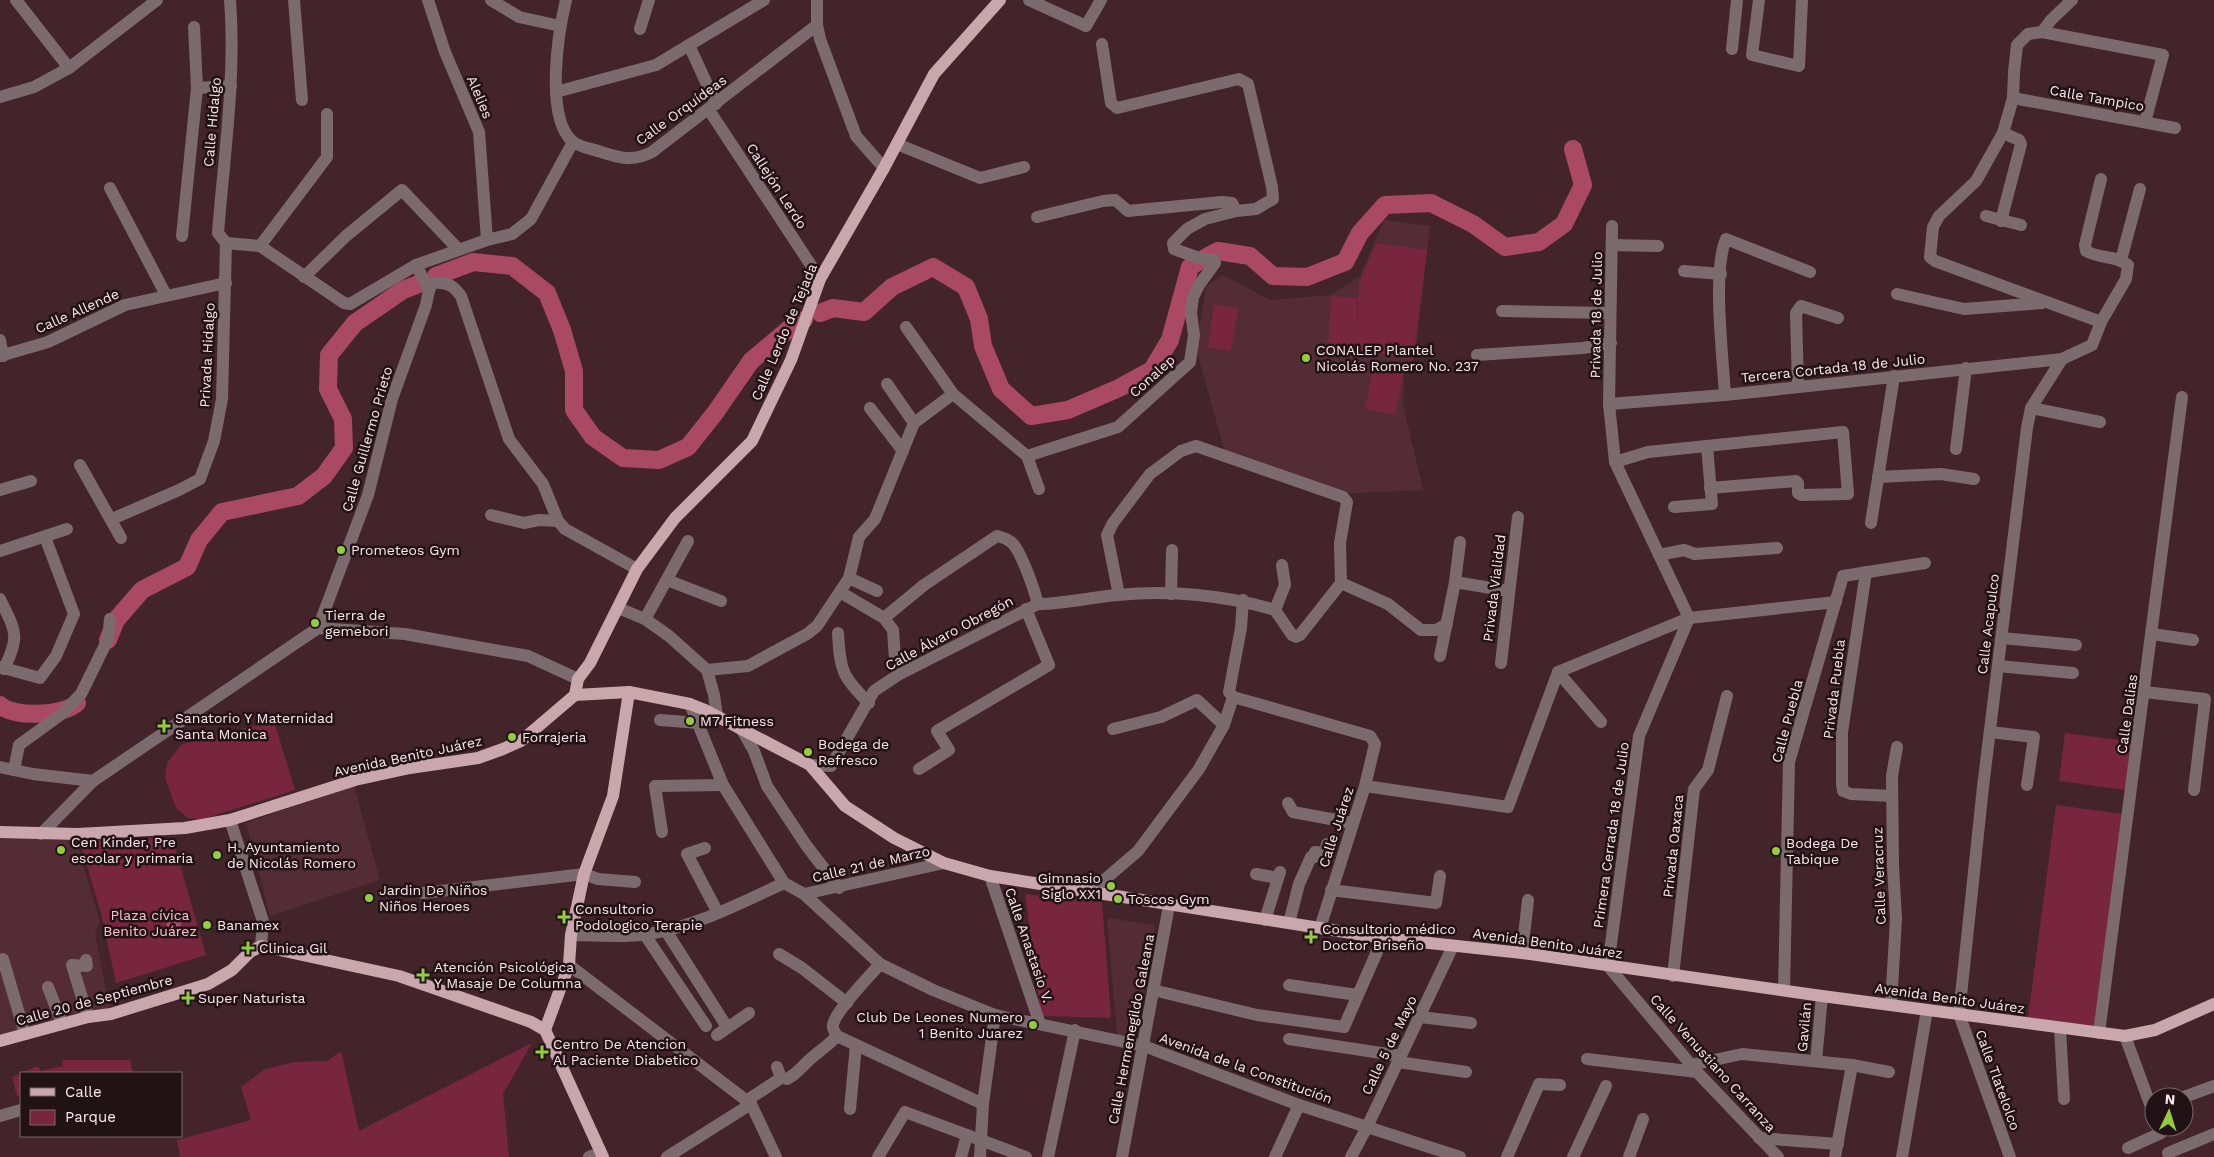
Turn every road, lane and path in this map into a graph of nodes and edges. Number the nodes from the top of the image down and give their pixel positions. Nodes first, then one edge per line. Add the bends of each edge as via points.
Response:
1 (16, 0) edge
2 (157, 0) edge
3 (230, 0) edge
4 (294, 0) edge
5 (428, 0) edge
6 (491, 0) edge
7 (566, 0) edge
8 (649, 0) edge
9 (764, 0) edge
10 (817, 0) edge
11 (1000, 0) edge
12 (1029, 0) edge
13 (1101, 0) edge
14 (1737, 0) edge
15 (1759, 0) edge
16 (1802, 0) edge
17 (2072, 0) edge
18 (817, 25) junction
19 (560, 26) junction
20 (194, 27) dead end
21 (640, 29) dead end
22 (2042, 32) junction
23 (1102, 44) dead end
24 (689, 45) junction
25 (1732, 49) dead end
26 (69, 68) junction
27 (231, 86) junction
28 (196, 88) junction
29 (556, 92) junction
30 (0, 97) edge
31 (2013, 98) junction
32 (302, 100) dead end
33 (712, 107) junction
34 (327, 114) dead end
35 (2145, 122) junction
36 (2174, 128) dead end
37 (2003, 133) junction
38 (573, 142) junction
39 (896, 144) junction
40 (884, 168) junction
41 (1024, 168) dead end
42 (2101, 179) dead end
43 (110, 188) dead end
44 (2140, 189) dead end
45 (1236, 211) junction
46 (1986, 216) dead end
47 (1037, 217) dead end
48 (2000, 221) junction
49 (2021, 225) dead end
50 (1612, 226) dead end
51 (182, 236) dead end
52 (488, 240) junction
53 (226, 243) junction
54 (1612, 245) junction
55 (260, 246) junction
56 (1658, 246) dead end
57 (458, 249) junction
58 (2122, 260) junction
59 (416, 265) junction
60 (1684, 271) dead end
61 (1810, 272) dead end
62 (1721, 274) junction
63 (304, 277) junction
64 (820, 279) junction
65 (226, 283) junction
66 (429, 290) junction
67 (1897, 294) dead end
68 (166, 295) junction
69 (2049, 303) junction
70 (1502, 311) dead end
71 (1610, 313) junction
72 (1838, 318) dead end
73 (2101, 322) junction
74 (906, 327) dead end
75 (0, 340) edge
76 (1611, 343) junction
77 (1477, 355) dead end
78 (2, 356) edge
79 (2062, 359) junction
80 (1966, 368) junction
81 (1894, 376) junction
82 (887, 384) dead end
83 (1798, 387) junction
84 (953, 394) junction
85 (1725, 395) junction
86 (2182, 397) dead end
87 (1609, 404) junction
88 (870, 408) dead end
89 (2031, 408) junction
90 (2100, 422) dead end
91 (914, 423) junction
92 (1707, 446) junction
93 (1956, 449) dead end
94 (903, 451) junction
95 (1027, 456) junction
96 (1615, 462) junction
97 (80, 465) dead end
98 (1878, 477) junction
99 (1974, 479) dead end
100 (30, 480) dead end
101 (1710, 488) junction
102 (1039, 489) dead end
103 (0, 490) edge
104 (1674, 507) dead end
105 (491, 515) dead end
106 (1518, 517) dead end
107 (112, 519) junction
108 (558, 521) junction
109 (1871, 523) dead end
110 (67, 529) dead end
111 (45, 537) junction
112 (121, 538) dead end
113 (688, 541) dead end
114 (1460, 542) dead end
115 (1777, 548) dead end
116 (1172, 550) dead end
117 (0, 551) edge
118 (1659, 555) junction
119 (1925, 563) dead end
120 (1282, 565) dead end
121 (638, 569) junction
122 (1866, 572) junction
123 (848, 578) junction
124 (668, 580) junction
125 (1456, 582) junction
126 (1341, 583) junction
127 (1509, 591) junction
128 (840, 592) junction
129 (876, 592) dead end
130 (1171, 594) junction
131 (1119, 595) junction
132 (0, 599) edge
133 (1243, 600) junction
134 (721, 601) dead end
135 (1836, 602) junction
136 (1032, 607) junction
137 (618, 608) junction
138 (1276, 610) junction
139 (884, 618) junction
140 (1689, 618) junction
141 (110, 619) dead end
142 (645, 619) junction
143 (1446, 624) junction
144 (318, 628) junction
145 (838, 633) dead end
146 (2152, 634) junction
147 (2002, 638) junction
148 (2193, 640) dead end
149 (2076, 645) dead end
150 (1440, 656) dead end
151 (895, 659) dead end
152 (1501, 663) dead end
153 (1998, 666) junction
154 (2, 668) edge
155 (707, 670) junction
156 (1558, 672) junction
157 (2072, 674) dead end
158 (578, 679) junction
159 (629, 692) junction
160 (2145, 692) junction
161 (575, 695) junction
162 (1727, 696) dead end
163 (1233, 697) junction
164 (869, 703) junction
165 (690, 704) junction
166 (717, 716) junction
167 (660, 720) dead end
168 (1601, 722) dead end
169 (699, 723) junction
170 (1224, 725) junction
171 (1113, 729) dead end
172 (742, 730) junction
173 (1990, 732) junction
174 (1897, 748) dead end
175 (810, 765) junction
176 (0, 767) edge
177 (919, 769) dead end
178 (14, 770) junction
179 (93, 782) junction
180 (723, 785) junction
181 (2027, 785) dead end
182 (1365, 786) junction
183 (2194, 790) dead end
184 (1892, 796) junction
185 (1288, 803) dead end
186 (230, 820) junction
187 (1352, 824) junction
188 (0, 832) edge
189 (662, 832) dead end
190 (40, 834) junction
191 (1327, 844) dead end
192 (705, 848) dead end
193 (944, 863) junction
194 (584, 874) junction
195 (1256, 874) dead end
196 (990, 876) junction
197 (1440, 876) dead end
198 (635, 882) dead end
199 (784, 883) junction
200 (839, 888) junction
201 (1331, 890) junction
202 (423, 893) dead end
203 (1089, 893) junction
204 (804, 894) junction
205 (1528, 900) dead end
206 (1169, 906) junction
207 (718, 913) junction
208 (1265, 920) junction
209 (1289, 923) junction
210 (1320, 928) junction
211 (666, 931) junction
212 (571, 935) junction
213 (645, 935) junction
214 (1383, 938) junction
215 (261, 946) junction
216 (1454, 946) junction
217 (1522, 953) junction
218 (778, 954) dead end
219 (3, 959) dead end
220 (86, 960) dead end
221 (569, 964) junction
222 (880, 964) junction
223 (1608, 966) junction
224 (1673, 976) junction
225 (1289, 985) dead end
226 (48, 987) dead end
227 (1153, 990) junction
228 (1784, 990) junction
229 (1357, 995) junction
230 (1822, 996) junction
231 (846, 1003) junction
232 (2214, 1004) edge
233 (1892, 1005) junction
234 (1927, 1010) junction
235 (749, 1013) dead end
236 (1959, 1014) junction
237 (995, 1015) junction
238 (88, 1017) junction
239 (1420, 1017) junction
240 (62, 1023) junction
241 (1471, 1023) dead end
242 (1040, 1024) junction
243 (706, 1026) dead end
244 (727, 1027) junction
245 (2060, 1028) junction
246 (545, 1030) junction
247 (1075, 1030) junction
248 (2099, 1033) junction
249 (25, 1034) junction
250 (717, 1036) dead end
251 (837, 1036) junction
252 (2125, 1036) junction
253 (0, 1040) edge
254 (1289, 1040) dead end
255 (856, 1045) junction
256 (1144, 1046) junction
257 (1400, 1059) junction
258 (1588, 1059) dead end
259 (1816, 1061) junction
260 (1852, 1065) junction
261 (777, 1067) dead end
262 (1694, 1069) junction
263 (1466, 1072) dead end
264 (1889, 1072) dead end
265 (787, 1079) dead end
266 (1560, 1085) dead end
267 (1606, 1086) dead end
268 (2214, 1086) edge
269 (2144, 1087) edge
270 (2194, 1094) edge
271 (2064, 1099) dead end
272 (749, 1102) junction
273 (983, 1104) junction
274 (1299, 1105) junction
275 (850, 1109) dead end
276 (20, 1110) edge
277 (0, 1116) edge
278 (1643, 1119) dead end
279 (1367, 1127) junction
280 (2214, 1134) edge
281 (967, 1135) junction
282 (2147, 1137) edge
283 (2162, 1137) edge
284 (981, 1141) junction
285 (1838, 1144) junction
286 (1763, 1147) edge
287 (2128, 1148) dead end
288 (2168, 1155) edge
289 (598, 1156) edge
290 (667, 1157) edge
291 (776, 1157) edge
292 (878, 1157) edge
293 (960, 1157) edge
294 (980, 1157) edge
295 (1026, 1157) edge
296 (1048, 1157) edge
297 (1122, 1157) edge
298 (1275, 1157) edge
299 (1351, 1157) edge
300 (1460, 1157) edge
301 (1507, 1157) edge
302 (1573, 1157) edge
303 (1629, 1157) edge
304 (1778, 1157) edge
305 (1834, 1157) edge
306 (1902, 1157) edge
307 (2010, 1157) edge

1 - 26 street
2 - 26 street
3 - 27 street, Calle Hidalgo via 233,32
4 - 32 street
5 - 52 street, Alelies via 445,52 479,132
6 - 19 street via 520,17
7 - 19 street
8 - 21 street
9 - 24 street
10 - 18 street
11 - 39 main road, Calle Lerdo de Tejada via 934,74
12 - 13 street via 1086,26
14 - 25 street
15 - 16 street via 1752,55 1799,66
17 - 22 street
18 - 33 street, Calle Orquídeas
18 - 40 street via 856,136
19 - 29 street
20 - 28 street
22 - 31 street via 2028,34 2018,45
22 - 35 street via 2163,55
23 - 45 street, Conalep via 1111,103 1117,108 1239,79 1248,84 1272,198 1256,209
24 - 29 street via 656,65
24 - 33 street, Callejón Lerdo
26 - 30 street via 34,88
27 - 28 street
27 - 53 street, Calle Hidalgo via 218,233
28 - 51 street
29 - 38 street via 559,122
31 - 35 street, Calle Tampico
31 - 37 street
33 - 38 street, Calle Orquídeas via 640,158 624,159
33 - 64 street, Callejón Lerdo
34 - 55 street via 327,157
35 - 36 street, Calle Tampico
37 - 48 street via 2019,140 2020,144
37 - 69 street via 1976,181 1939,216 1933,227 1930,257
38 - 52 street via 531,219 512,234
39 - 40 main road, Calle Lerdo de Tejada
39 - 41 street via 980,178
40 - 64 main road, Calle Lerdo de Tejada
42 - 58 street via 2086,251
43 - 68 street
44 - 58 street
45 - 47 street via 1232,203 1222,202 1128,211 1115,200
45 - 95 street, Conalep via 1205,219 1187,229 1173,243 1174,248 1215,263 1193,297 1194,336 1190,362 1118,427
46 - 48 street
48 - 49 street
50 - 54 street, Privada 18 de Julio
52 - 57 street
53 - 55 street
53 - 65 street, Calle Hidalgo
54 - 56 street
54 - 71 street, Privada 18 de Julio
55 - 63 street
57 - 59 street
57 - 63 street via 402,190 346,236
58 - 73 street via 2128,265 2126,279
59 - 63 street via 350,304
59 - 66 street
60 - 62 street
61 - 62 street via 1726,239 1722,249
62 - 85 street
64 - 121 main road, Calle Lerdo de Tejada via 791,360 752,441 675,518
65 - 68 street, Calle Allende
65 - 107 street, Privada Hidalgo via 222,399 214,441 200,479
66 - 108 street via 433,283 444,282 454,286 461,296 509,439 543,484
66 - 144 street, Calle Guillermo Prieto via 392,399 368,495
67 - 69 street via 1964,309
68 - 78 street, Calle Allende via 125,305 48,342
69 - 73 street
70 - 71 street
71 - 76 street, Privada 18 de Julio
72 - 83 street via 1802,306 1796,313
73 - 79 street via 2092,345
74 - 84 street
75 - 78 street
76 - 77 street via 1584,348
76 - 87 street, Privada 18 de Julio
79 - 80 street, Tercera Cortada 18 de Julio
79 - 89 street, Calle Acapulco
80 - 81 street, Tercera Cortada 18 de Julio
80 - 93 street
81 - 83 street, Tercera Cortada 18 de Julio
81 - 98 street
82 - 91 street
83 - 85 street, Tercera Cortada 18 de Julio
84 - 91 street
84 - 95 street
85 - 87 street, Tercera Cortada 18 de Julio
86 - 146 street, Calle Dalias
87 - 96 street
88 - 94 street
89 - 90 street
89 - 147 street, Calle Acapulco
91 - 94 street
92 - 96 street via 1648,452
92 - 101 street
92 - 101 street via 1843,432 1848,494 1801,495 1796,481
94 - 123 street via 875,519 858,538
95 - 102 street
96 - 118 street
97 - 107 street
98 - 99 street via 1941,474
98 - 109 street
100 - 103 street
101 - 104 street via 1712,504
105 - 108 street via 524,523
106 - 127 street, Privada Vialidad
107 - 112 street
108 - 121 street via 565,530
110 - 111 street
111 - 117 street
111 - 154 street via 74,614 56,656 40,678
113 - 124 street
114 - 125 street
115 - 118 street via 1695,554 1684,550
116 - 130 street
118 - 140 street
119 - 122 street, Calle Puebla
120 - 138 street via 1285,585
121 - 137 main road, Calle Lerdo de Tejada
122 - 135 street, Calle Puebla via 1843,576
122 - 184 street, Privada Puebla via 1842,732 1842,784 1843,791 1851,794
123 - 128 street
123 - 129 street
124 - 134 street
124 - 142 street
125 - 127 street
125 - 143 street
126 - 131 street via 1340,543 1346,502 1343,497 1196,446 1181,451 1150,474 1107,535
126 - 138 street via 1296,637
126 - 143 street via 1388,604 1421,630 1436,630
127 - 152 street, Privada Vialidad
128 - 139 street
128 - 155 street via 808,634 748,666
130 - 131 street, Calle Álvaro Obregón
130 - 133 street, Calle Álvaro Obregón
131 - 136 street, Calle Álvaro Obregón
132 - 154 street via 16,632 12,653
133 - 138 street, Calle Álvaro Obregón
133 - 163 street via 1229,692
135 - 140 street
135 - 228 street, Calle Puebla via 1789,762
136 - 139 street via 1035,590 1014,546 1006,538 997,536 924,585
136 - 164 street, Calle Álvaro Obregón via 898,675 874,691
136 - 177 street, Calle Álvaro Obregón via 1049,665 937,731 949,750
137 - 142 street
137 - 158 main road, Calle Lerdo de Tejada via 590,663
139 - 151 street via 893,630
140 - 156 street
140 - 223 street, Primera Cerrada 18 de Julio via 1639,736
141 - 178 street via 108,639 81,694 63,713 19,745
142 - 155 street
143 - 150 street
144 - 158 street via 405,634 528,656
144 - 179 street
145 - 164 street via 843,672
146 - 148 street
146 - 160 street, Calle Dalias
147 - 149 street
147 - 153 street, Calle Acapulco
153 - 157 street
153 - 173 street, Calle Acapulco
155 - 166 street
156 - 168 street
156 - 182 street via 1508,807
158 - 161 main road, Calle Lerdo de Tejada
159 - 161 main road, Avenida Benito Juárez
159 - 165 main road, Avenida Benito Juárez
159 - 194 main road via 613,796
160 - 183 street via 2205,699
160 - 248 street, Calle Dalias
161 - 186 main road, Avenida Benito Juárez via 520,741 503,749 478,758 355,780
162 - 224 street, Privada Oaxaca via 1708,770 1694,789
163 - 170 street
163 - 182 street, Calle Juárez via 1370,736 1375,744
164 - 175 street, Calle Álvaro Obregón via 830,766
165 - 166 main road, Avenida Benito Juárez
165 - 169 street, Avenida de la Constitución
166 - 172 main road, Avenida Benito Juárez
167 - 169 street
169 - 180 street, Avenida de la Constitución
170 - 171 street via 1197,700 1161,717
170 - 203 street via 1199,769 1138,850
172 - 175 main road, Avenida Benito Juárez
172 - 200 street via 767,786
173 - 181 street via 2034,737
173 - 236 street, Calle Acapulco
174 - 184 street, Calle Veracruz
175 - 193 main road, Avenida Benito Juárez via 845,806 894,838
176 - 178 street
178 - 179 street
179 - 190 street
180 - 189 street via 655,786
180 - 199 street, Avenida de la Constitución
182 - 187 street, Calle Juárez
184 - 233 street, Calle Veracruz via 1896,919
185 - 187 street via 1293,812
186 - 190 main road, Avenida Benito Juárez via 185,828
186 - 215 street via 262,921
187 - 201 street, Calle Juárez
188 - 190 main road, Avenida Benito Juárez
191 - 209 street via 1325,854 1315,852 1315,857 1311,857 1299,884
192 - 207 street via 687,854
193 - 196 main road, Avenida Benito Juárez
193 - 200 street, Calle 21 de Marzo
194 - 198 street via 598,879
194 - 202 street
194 - 212 main road
195 - 208 street via 1279,875 1266,895
196 - 203 main road, Avenida Benito Juárez
196 - 242 street, Calle Anastasio V.
197 - 201 street via 1436,903
199 - 204 street, Avenida de la Constitución
199 - 207 street
200 - 204 street, Calle 21 de Marzo
201 - 210 street, Calle Juárez
203 - 206 main road, Avenida Benito Juárez
204 - 222 street, Avenida de la Constitución
205 - 217 street
206 - 208 main road, Avenida Benito Juárez
206 - 227 street, Calle Hermenegildo Galeana
207 - 211 street
208 - 209 main road, Avenida Benito Juárez
209 - 210 main road, Avenida Benito Juárez
210 - 214 main road, Avenida Benito Juárez
211 - 213 street
211 - 244 street
212 - 213 street
212 - 221 main road
213 - 243 street
214 - 216 main road, Avenida Benito Juárez
214 - 229 street
215 - 238 main road, Calle 20 de Septiembre via 232,970 208,984 111,1014
215 - 246 main road via 399,976 531,1022
216 - 217 main road, Avenida Benito Juárez
216 - 239 street, Calle 5 de Mayo
217 - 223 main road, Avenida Benito Juárez
218 - 231 street via 802,968
219 - 249 street
220 - 238 street via 87,966 72,966
221 - 246 main road
221 - 272 street
222 - 231 street
222 - 237 street, Avenida de la Constitución
223 - 224 main road, Avenida Benito Juárez
223 - 262 street, Calle Venustiano Carranza
224 - 228 main road, Avenida Benito Juárez
225 - 229 street
226 - 240 street
227 - 229 street via 1257,1015 1344,1027
227 - 256 street, Calle Hermenegildo Galeana
228 - 230 main road, Avenida Benito Juárez
230 - 233 main road, Avenida Benito Juárez
230 - 259 street, Gavilán
231 - 251 street via 833,1024 832,1030
232 - 252 main road, Avenida Benito Juárez via 2155,1030
233 - 234 main road, Avenida Benito Juárez
234 - 236 main road, Avenida Benito Juárez
234 - 306 street
235 - 244 street
236 - 245 main road, Avenida Benito Juárez
236 - 307 street, Calle Tlatelolco
237 - 242 street, Avenida de la Constitución
237 - 273 street
238 - 240 main road, Calle 20 de Septiembre
239 - 241 street
239 - 257 street, Calle 5 de Mayo
240 - 249 main road, Calle 20 de Septiembre
242 - 247 street, Avenida de la Constitución
244 - 250 street
245 - 248 main road, Avenida Benito Juárez
245 - 271 street
246 - 289 main road
247 - 256 street, Avenida de la Constitución
247 - 296 street
248 - 252 main road, Avenida Benito Juárez
249 - 253 main road, Calle 20 de Septiembre
251 - 255 street
251 - 265 street via 806,1062 797,1074
252 - 269 street
254 - 257 street
255 - 273 street
255 - 275 street
256 - 274 street, Avenida de la Constitución
256 - 297 street, Calle Hermenegildo Galeana
257 - 263 street
257 - 279 street, Calle 5 de Mayo
258 - 262 street
259 - 260 street
259 - 262 street via 1742,1054
260 - 264 street
260 - 285 street
261 - 272 street via 781,1078
262 - 286 street, Calle Venustiano Carranza
266 - 301 street via 1540,1084
267 - 302 street
268 - 270 street
272 - 290 street
272 - 291 street
273 - 284 street
274 - 279 street, Avenida de la Constitución
274 - 298 street
276 - 277 street
278 - 303 street
279 - 299 street, Calle 5 de Mayo
279 - 300 street, Avenida de la Constitución
280 - 288 street
281 - 284 street
281 - 292 street via 904,1112
281 - 293 street
282 - 287 street
283 - 288 street
284 - 294 street
284 - 295 street
285 - 286 street
285 - 305 street
286 - 304 street, Calle Venustiano Carranza

